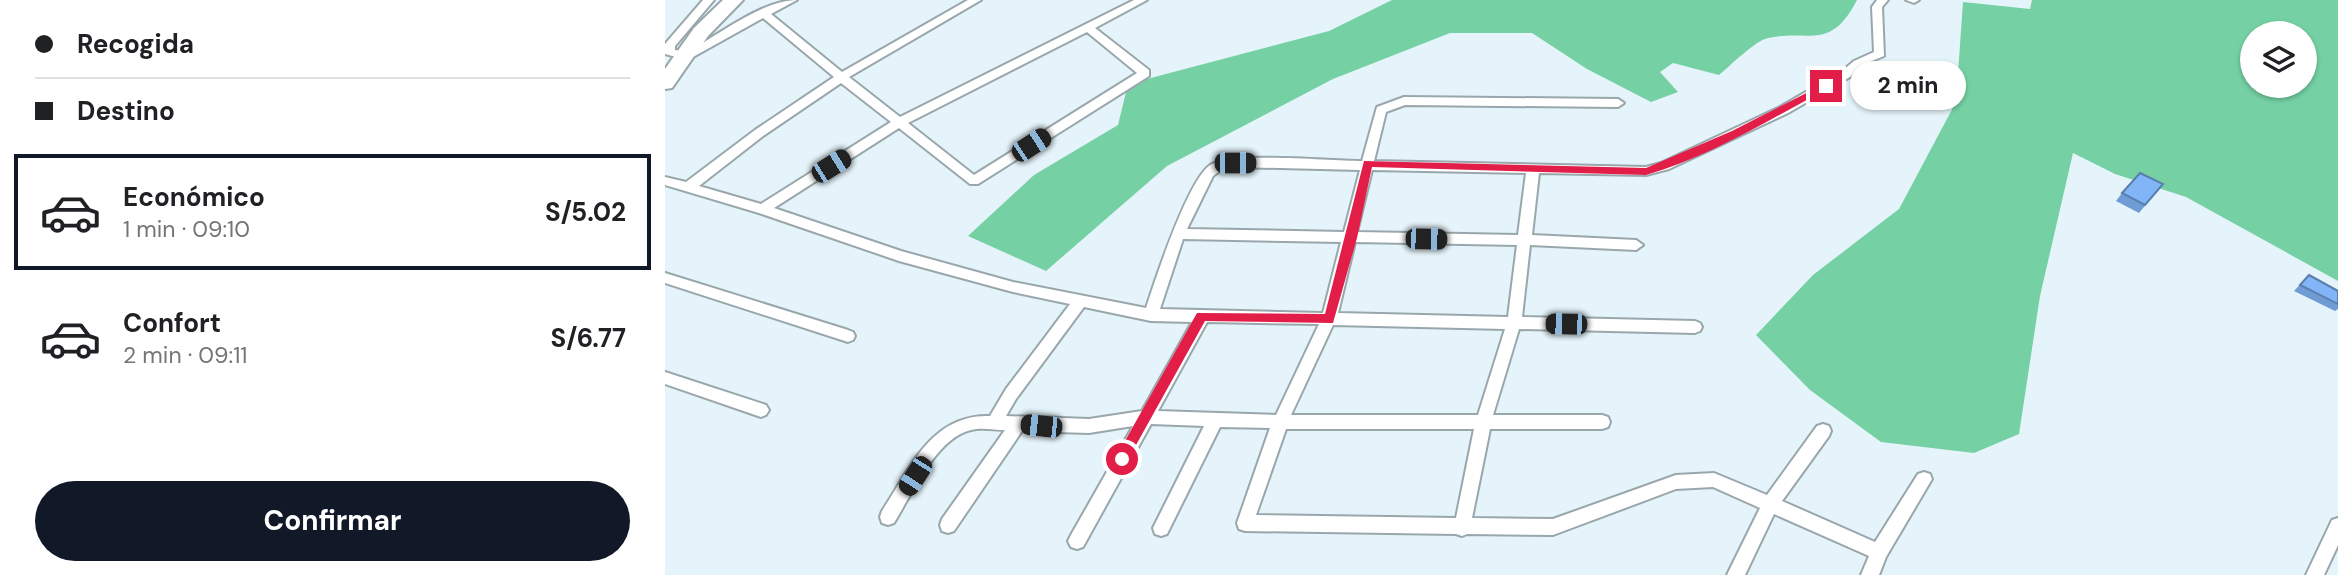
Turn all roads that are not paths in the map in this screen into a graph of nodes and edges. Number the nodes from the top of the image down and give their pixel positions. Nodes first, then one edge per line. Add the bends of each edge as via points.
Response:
1 (709, 0) edge
2 (734, 0) edge
3 (792, 0) edge
4 (976, 0) edge
5 (1142, 0) edge
6 (1883, 0) edge
7 (763, 12) junction
8 (1088, 28) junction
9 (681, 58) junction
10 (841, 78) junction
11 (665, 83) edge
12 (1618, 103) dead end
13 (898, 124) junction
14 (1367, 164) junction
15 (1532, 170) junction
16 (665, 181) edge
17 (690, 186) junction
18 (763, 209) junction
19 (1178, 234) junction
20 (1352, 238) junction
21 (1526, 240) junction
22 (1636, 245) dead end
23 (665, 278) edge
24 (1080, 301) junction
25 (1151, 316) junction
26 (1202, 317) junction
27 (1329, 319) junction
28 (1514, 323) junction
29 (1695, 327) dead end
30 (848, 336) dead end
31 (665, 378) edge
32 (761, 411) dead end
33 (1144, 417) junction
34 (1215, 420) junction
35 (1484, 421) junction
36 (995, 422) junction
37 (1280, 422) junction
38 (1602, 422) dead end
39 (1018, 424) junction
40 (1823, 431) dead end
41 (1924, 479) dead end
42 (1770, 504) junction
43 (888, 517) dead end
44 (948, 525) dead end
45 (2338, 526) edge
46 (1161, 528) dead end
47 (1462, 528) junction
48 (1077, 541) dead end
49 (1879, 552) junction
50 (1736, 575) edge
51 (1870, 575) edge
52 (2315, 575) edge

1 - 9 street via 669,46 670,53
2 - 9 highway
3 - 7 street
4 - 10 street
5 - 8 street
6 - 15 street via 1877,7 1880,54 1784,110 1646,171
7 - 9 street
7 - 10 street
8 - 13 street
8 - 13 street via 1145,73 974,181
9 - 11 highway
10 - 13 street
10 - 17 street
12 - 14 street via 1390,104 1381,110
13 - 18 street
14 - 15 street
14 - 19 street via 1235,163 1217,167 1207,173
14 - 20 street
15 - 21 street
16 - 17 street
17 - 18 street
18 - 24 street via 898,256
19 - 20 street
19 - 25 street
20 - 21 street
20 - 27 street
21 - 22 street
21 - 28 street
23 - 30 street
24 - 25 street
24 - 36 street
25 - 26 street
26 - 27 street
26 - 33 street
27 - 28 street
27 - 37 street
28 - 29 street
28 - 35 street
31 - 32 street
33 - 34 street
33 - 39 street via 1089,426
33 - 48 street
34 - 37 street
34 - 46 street
35 - 37 street
35 - 38 street
35 - 47 street
36 - 39 street
36 - 43 street via 957,425 941,436
37 - 47 street via 1245,523
39 - 44 street
40 - 42 street
41 - 49 street
42 - 47 street via 1714,481 1676,482 1553,527
42 - 49 street
42 - 50 street
45 - 52 street
49 - 51 street

